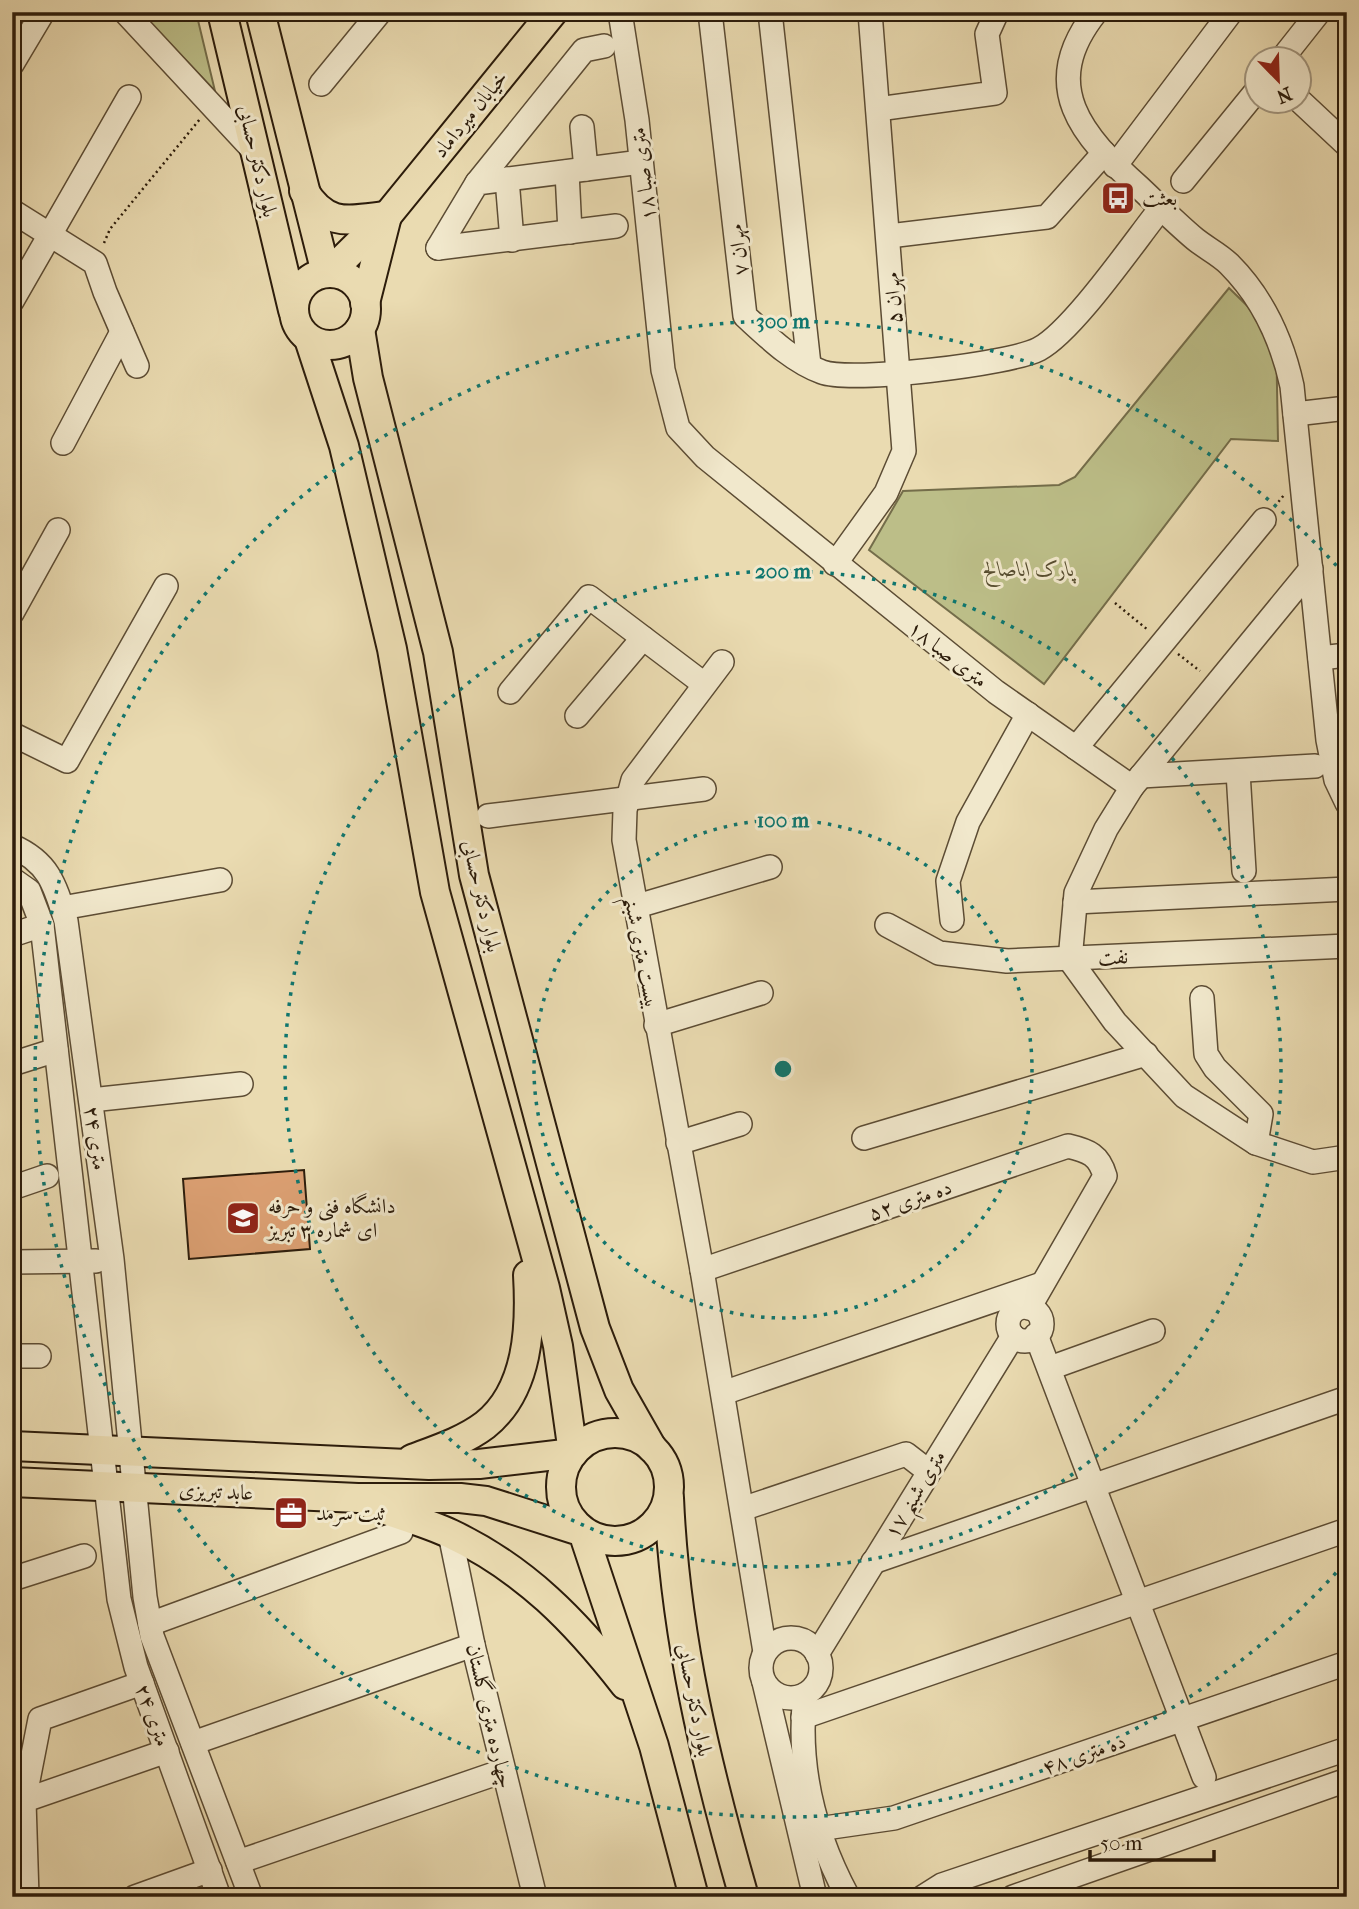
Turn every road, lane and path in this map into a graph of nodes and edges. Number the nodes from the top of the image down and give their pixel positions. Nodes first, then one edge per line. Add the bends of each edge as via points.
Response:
1 (43, 12) edge
2 (125, 12) edge
3 (222, 12) edge
4 (260, 12) edge
5 (380, 12) edge
6 (553, 12) edge
7 (620, 12) edge
8 (710, 12) edge
9 (770, 12) edge
10 (870, 12) edge
11 (997, 12) edge
12 (1096, 12) edge
13 (1231, 12) edge
14 (1319, 12) edge
15 (604, 46) dead end
16 (1292, 46) edge
17 (12, 64) edge
18 (321, 84) dead end
19 (129, 97) dead end
20 (1244, 106) edge
21 (878, 109) junction
22 (1314, 114) edge
23 (201, 117) dead end
24 (582, 127) dead end
25 (1347, 145) edge
26 (255, 152) junction
27 (1110, 160) junction
28 (641, 162) junction
29 (576, 170) junction
30 (507, 179) junction
31 (1183, 181) dead end
32 (477, 183) junction
33 (302, 187) junction
34 (1161, 208) junction
35 (12, 211) edge
36 (387, 216) junction
37 (616, 226) dead end
38 (570, 232) junction
39 (49, 233) junction
40 (889, 236) junction
41 (512, 240) junction
42 (95, 262) junction
43 (327, 273) junction
44 (12, 301) edge
45 (293, 310) junction
46 (363, 316) junction
47 (122, 332) junction
48 (309, 339) junction
49 (809, 365) junction
50 (137, 366) dead end
51 (899, 374) junction
52 (1347, 408) edge
53 (1295, 414) junction
54 (63, 443) dead end
55 (1264, 520) dead end
56 (58, 530) dead end
57 (835, 564) junction
58 (1311, 569) junction
59 (166, 586) dead end
60 (12, 613) edge
61 (643, 638) junction
62 (1347, 655) edge
63 (1320, 658) junction
64 (722, 662) dead end
65 (704, 684) junction
66 (510, 692) dead end
67 (1028, 714) junction
68 (577, 716) dead end
69 (12, 734) edge
70 (1076, 748) junction
71 (1332, 771) edge
72 (1238, 772) junction
73 (1136, 781) junction
74 (704, 789) dead end
75 (628, 798) junction
76 (1347, 803) edge
77 (488, 816) dead end
78 (12, 846) edge
79 (770, 867) dead end
80 (1244, 871) dead end
81 (12, 879) edge
82 (220, 880) dead end
83 (1347, 889) edge
84 (1075, 902) junction
85 (634, 907) junction
86 (62, 908) junction
87 (952, 920) dead end
88 (42, 925) junction
89 (887, 925) dead end
90 (12, 936) edge
91 (1347, 946) edge
92 (1070, 960) junction
93 (761, 993) dead end
94 (1202, 998) dead end
95 (656, 1025) junction
96 (56, 1050) junction
97 (1146, 1054) junction
98 (12, 1064) edge
99 (241, 1084) dead end
100 (90, 1100) junction
101 (740, 1124) dead end
102 (864, 1138) dead end
103 (678, 1143) junction
104 (1256, 1143) junction
105 (1347, 1157) edge
106 (47, 1176) dead end
107 (12, 1188) edge
108 (526, 1220) junction
109 (112, 1259) junction
110 (12, 1262) edge
111 (83, 1263) junction
112 (702, 1270) junction
113 (1042, 1284) junction
114 (1029, 1308) junction
115 (1153, 1331) dead end
116 (1013, 1335) junction
117 (1036, 1335) junction
118 (12, 1356) edge
119 (39, 1356) dead end
120 (1050, 1368) junction
121 (723, 1393) junction
122 (1347, 1398) edge
123 (12, 1446) edge
124 (652, 1448) junction
125 (101, 1450) junction
126 (133, 1452) junction
127 (573, 1453) junction
128 (400, 1464) junction
129 (928, 1471) junction
130 (12, 1482) edge
131 (104, 1485) junction
132 (1094, 1486) junction
133 (135, 1487) junction
134 (358, 1498) junction
135 (668, 1498) junction
136 (742, 1509) junction
137 (1347, 1530) edge
138 (401, 1532) dead end
139 (583, 1532) junction
140 (450, 1534) junction
141 (84, 1556) dead end
142 (873, 1562) junction
143 (12, 1579) edge
144 (1138, 1604) junction
145 (150, 1624) junction
146 (473, 1644) junction
147 (765, 1652) junction
148 (817, 1654) junction
149 (161, 1659) junction
150 (1347, 1662) edge
151 (139, 1675) junction
152 (764, 1682) junction
153 (638, 1702) junction
154 (804, 1706) junction
155 (1181, 1720) junction
156 (193, 1743) junction
157 (1347, 1749) edge
158 (167, 1751) junction
159 (503, 1771) junction
160 (1204, 1777) dead end
161 (1347, 1780) edge
162 (18, 1803) edge
163 (818, 1829) junction
164 (238, 1862) junction
165 (210, 1870) junction
166 (527, 1895) edge
167 (27, 1897) edge
168 (135, 1897) edge
169 (219, 1897) edge
170 (251, 1897) edge
171 (694, 1897) edge
172 (744, 1897) edge
173 (815, 1897) edge
174 (848, 1897) edge
175 (923, 1897) edge
176 (1013, 1897) edge

1 - 17 street
2 - 26 street
3 - 26 main road, بلوار دکتر حسابی
4 - 33 main road, بلوار دکتر حسابی
5 - 18 street
6 - 36 main road, خیابان میرداماد
7 - 28 street, متری صبا ۱۸
8 - 49 street, مهران ۷ via 745,316 784,351
9 - 49 street
10 - 21 street, مهران ۵
11 - 21 street via 987,34 995,93
12 - 27 street via 1073,50 1067,77 1087,136
13 - 27 street
14 - 16 street
15 - 32 street via 584,50
19 - 39 street
20 - 31 street
21 - 40 street, مهران ۵
22 - 25 street
23 - 42 path via 110,229
24 - 29 street
26 - 45 main road, بلوار دکتر حسابی
27 - 34 street
27 - 40 street via 1047,218
28 - 29 street
28 - 57 street, متری صبا ۱۸ via 663,370 678,428 705,457
29 - 30 street
29 - 38 street
30 - 32 street
30 - 41 street
32 - 41 street via 438,248
33 - 36 main road via 316,208 334,219
33 - 43 main road, بلوار دکتر حسابی
34 - 51 street, مهران ۷ via 1066,327 1041,349 1016,358
34 - 53 street via 1229,263 1270,319 1285,355
35 - 39 street
36 - 43 main road, خیابان میرداماد
36 - 46 main road
37 - 38 street
38 - 41 street
39 - 42 street
39 - 44 street
40 - 51 street, مهران ۵
42 - 47 street
43 - 45 main road via 303,285
43 - 46 main road via 343,275 360,288
45 - 48 main road via 300,330
46 - 48 main road via 350,339 338,345
46 - 124 main road, بلوار دکتر حسابی via 368,378 438,652 474,876 595,1328 619,1390
47 - 50 street
47 - 54 street
48 - 108 main road, بلوار دکتر حسابی via 344,446 392,649 435,892
49 - 51 street, مهران ۷ via 824,373
51 - 57 street, مهران ۵ via 904,451 886,493
52 - 53 street
53 - 58 street
55 - 70 street
56 - 60 street
57 - 67 street, متری صبا ۱۸
58 - 63 street
58 - 73 street
59 - 69 street via 67,761
61 - 65 street
61 - 66 street via 589,597
61 - 68 street
62 - 63 street
63 - 71 street
64 - 65 street, بیست متری شبنم
65 - 75 street, بیست متری شبنم via 653,748 632,780
67 - 70 street, متری صبا ۱۸
67 - 87 street via 968,822 948,881
70 - 73 street, متری صبا ۱۸
71 - 72 street
71 - 76 street
72 - 73 street
72 - 80 street
73 - 84 street via 1106,829
74 - 75 street
75 - 77 street
75 - 85 street, بیست متری شبنم via 624,840
78 - 86 street, ۲۴ متری via 33,855 56,888
79 - 85 street
81 - 88 street, ۲۴ متری via 29,891
82 - 86 street
83 - 84 street
84 - 92 street
85 - 95 street, بیست متری شبنم
86 - 100 street, ۲۴ متری
88 - 90 street
88 - 96 street, ۲۴ متری
89 - 92 street, نفت via 939,953 1007,961
91 - 92 street, نفت
92 - 97 street via 1115,1022
93 - 95 street
94 - 104 street via 1206,1054 1261,1114
95 - 103 street, بیست متری شبنم
96 - 98 street
96 - 111 street, ۲۴ متری
97 - 102 street
97 - 104 street via 1184,1096
99 - 100 street
100 - 109 street, ۲۴ متری
101 - 103 street
103 - 112 street, بیست متری شبنم
104 - 105 street via 1313,1163
106 - 107 street
108 - 127 main road, بلوار دکتر حسابی via 558,1346
108 - 128 main road via 530,1310 528,1338 515,1384 485,1424
109 - 111 street
109 - 126 street, ۲۴ متری
110 - 111 street
111 - 125 street, ۲۴ متری
112 - 113 street, ده متری ۵۲ via 1068,1146 1088,1150 1101,1160 1105,1176
112 - 121 street, بیست متری شبنم
113 - 114 street
113 - 121 street
114 - 116 street via 1018,1308 1010,1315 1008,1326
114 - 117 street via 1041,1320
115 - 120 street
116 - 117 street via 1022,1340
116 - 129 street, ۱۷ متری شبنم
117 - 120 street
118 - 119 street
120 - 132 street
121 - 136 street, بیست متری شبنم
122 - 132 street
123 - 125 main road, عابد تبریزی
124 - 127 main road via 637,1437 602,1434
124 - 135 main road via 664,1462
125 - 126 main road, عابد تبریزی
125 - 131 street, ۲۴ متری
126 - 128 main road, عابد تبریزی
126 - 133 street, ۲۴ متری
127 - 128 main road, عابد تبریزی via 479,1464
127 - 139 main road via 560,1486 562,1503
129 - 136 street via 906,1454
129 - 142 street, ۱۷ متری شبنم
130 - 131 main road, عابد تبریزی
131 - 133 main road, عابد تبریزی
131 - 151 street, ۲۴ متری via 119,1599
132 - 142 street
132 - 144 street
133 - 134 main road, عابد تبریزی
133 - 145 street, ۲۴ متری via 139,1560
134 - 139 main road, عابد تبریزی via 486,1501
134 - 140 main road
135 - 139 main road via 656,1522 633,1539 607,1541
135 - 172 main road, بلوار دکتر حسابی via 691,1697
136 - 147 street, بیست متری شبنم
137 - 144 street
138 - 145 street
139 - 153 main road
140 - 146 street, چهارده متری گلستان
140 - 153 main road via 535,1585 584,1634
141 - 143 street
142 - 148 street, ۱۷ متری شبنم
144 - 154 street
144 - 155 street
145 - 149 street, ۲۴ متری
146 - 156 street
146 - 159 street, چهارده متری گلستان
147 - 148 street via 772,1644 792,1638 811,1646
147 - 152 street
148 - 154 street via 820,1677
149 - 151 street
149 - 156 street, ۲۴ متری
150 - 155 street, ده متری ۴۸
151 - 158 street, ۲۴ متری
151 - 162 street via 40,1719
152 - 154 street via 778,1695
152 - 173 street
153 - 171 main road
154 - 163 street via 806,1778
155 - 160 street
155 - 163 street, ده متری ۴۸ via 894,1818
156 - 164 street, ۲۴ متری
157 - 175 street via 942,1885
158 - 162 street
158 - 165 street, ۲۴ متری
159 - 164 street
159 - 166 street, چهارده متری گلستان
161 - 176 street
162 - 167 street
163 - 174 street
164 - 170 street, ۲۴ متری
165 - 168 street
165 - 169 street, ۲۴ متری

